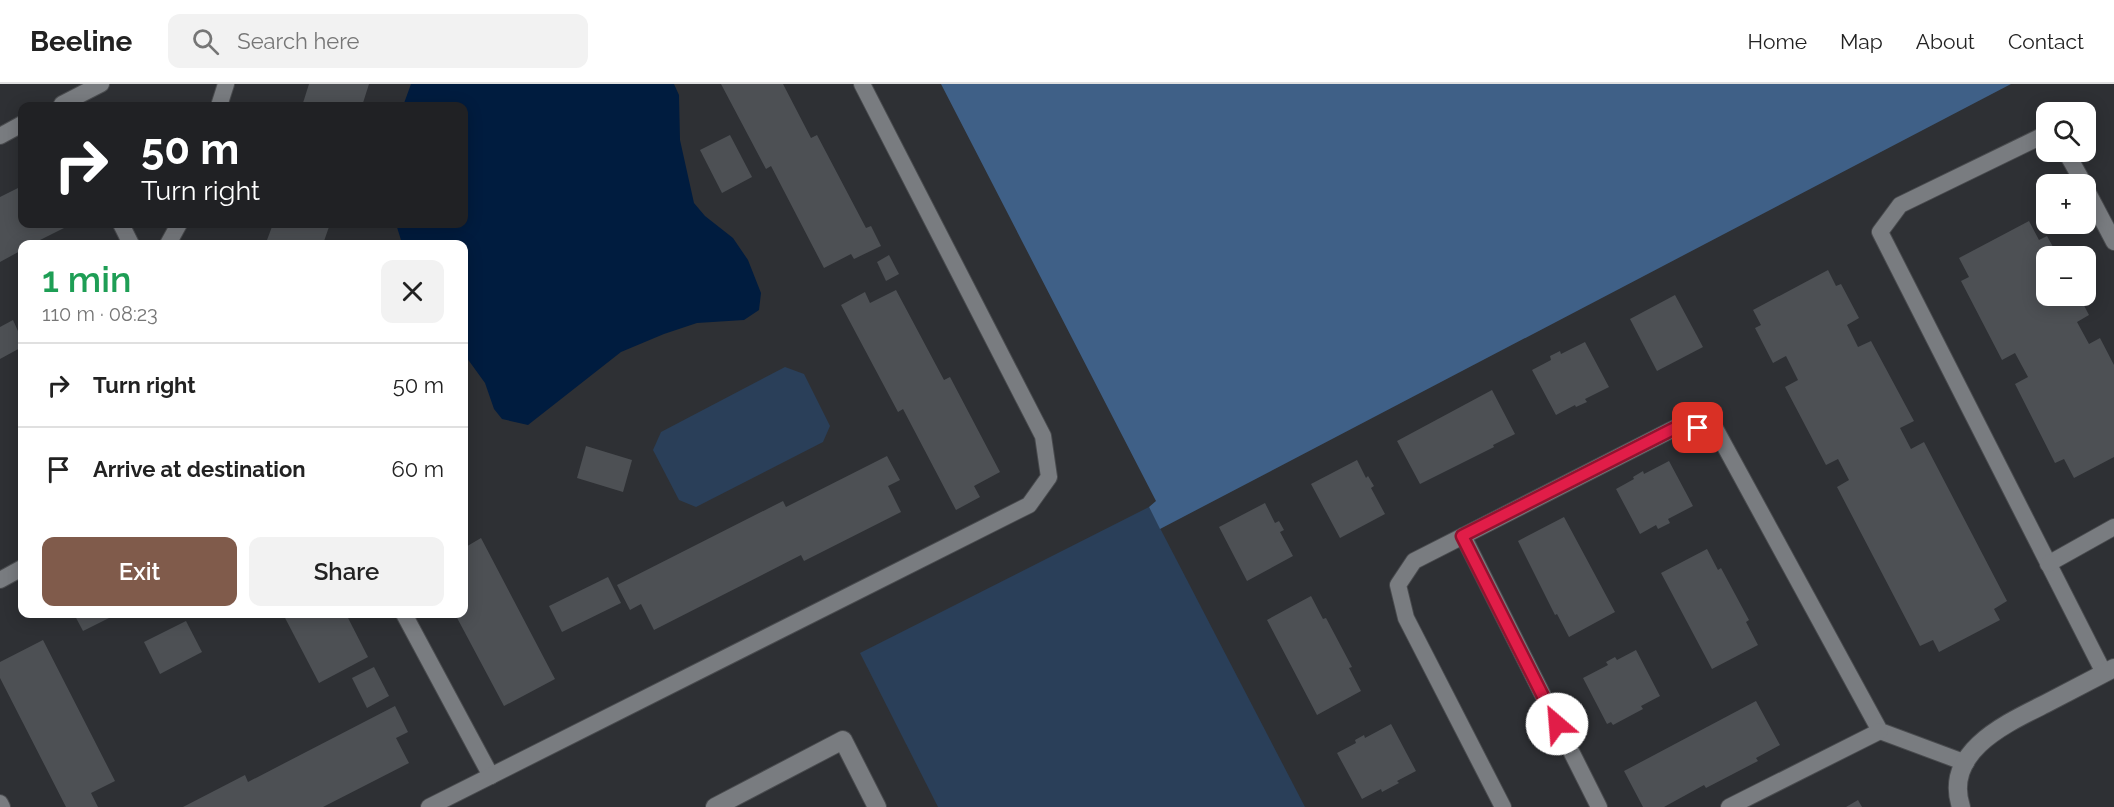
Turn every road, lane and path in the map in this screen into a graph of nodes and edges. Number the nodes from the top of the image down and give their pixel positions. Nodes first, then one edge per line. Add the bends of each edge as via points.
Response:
1 (101, 84) edge
2 (226, 84) edge
3 (862, 84) edge
4 (68, 102) edge
5 (220, 102) edge
6 (18, 126) edge
7 (0, 136) edge
8 (2036, 139) edge
9 (2096, 208) edge
10 (2114, 242) edge
11 (2114, 527) edge
12 (1462, 536) junction
13 (2048, 564) junction
14 (18, 570) edge
15 (0, 580) edge
16 (406, 618) edge
17 (2109, 670) edge
18 (1880, 731) junction
19 (1966, 763) junction
20 (491, 776) junction
21 (0, 802) edge
22 (2, 807) edge
23 (429, 807) edge
24 (715, 807) edge
25 (877, 807) edge
26 (1503, 807) edge
27 (1599, 807) edge
28 (1729, 807) edge
29 (1961, 807) edge

1 - 4 lane
2 - 5 lane
3 - 20 lane via 1043,436 1049,477 1029,505
6 - 7 lane
8 - 13 lane via 1900,206 1880,232
9 - 10 lane
11 - 13 lane
12 - 18 lane via 1681,425 1716,430
12 - 26 lane via 1413,561 1398,585 1406,618
12 - 27 lane
13 - 17 lane
14 - 15 lane
16 - 20 lane
17 - 19 street via 2000,727 1970,753
18 - 19 lane
18 - 28 lane
19 - 29 street via 1958,778
20 - 23 lane
21 - 22 lane
24 - 25 street via 843,740

